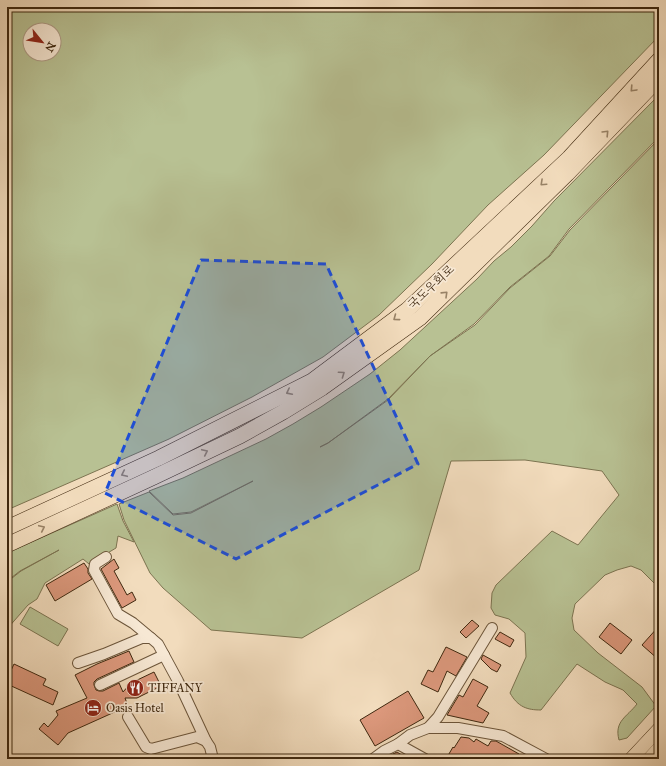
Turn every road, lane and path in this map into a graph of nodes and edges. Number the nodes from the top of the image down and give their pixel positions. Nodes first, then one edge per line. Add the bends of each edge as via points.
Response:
1 (659, 60) edge
2 (659, 78) edge
3 (7, 528) edge
4 (7, 545) edge
5 (106, 557) dead end
6 (492, 628) dead end
7 (151, 638) junction
8 (164, 655) junction
9 (78, 663) dead end
10 (100, 685) dead end
11 (128, 717) dead end
12 (428, 728) junction
13 (659, 728) edge
14 (206, 741) junction
15 (398, 744) junction
16 (659, 748) edge
17 (213, 759) edge
18 (373, 759) edge
19 (425, 759) edge
20 (546, 759) edge
21 (631, 759) edge
22 (649, 759) edge

1 -> 3 highway, 국도우회로 via 569,158 407,310 312,380 159,458
4 -> 2 highway, 국도우회로 via 240,436 322,388 420,318 567,174
5 - 7 street via 95,564 94,570 118,614
6 - 12 street via 438,717
7 - 8 street
7 - 9 street via 142,638
8 - 10 street
8 - 14 street
11 - 14 street via 146,747 151,749 197,737
12 - 15 street via 410,735
12 - 20 street via 458,728 504,736
13 - 21 main road
14 - 17 street
15 - 18 street
15 - 19 street
16 - 22 main road

